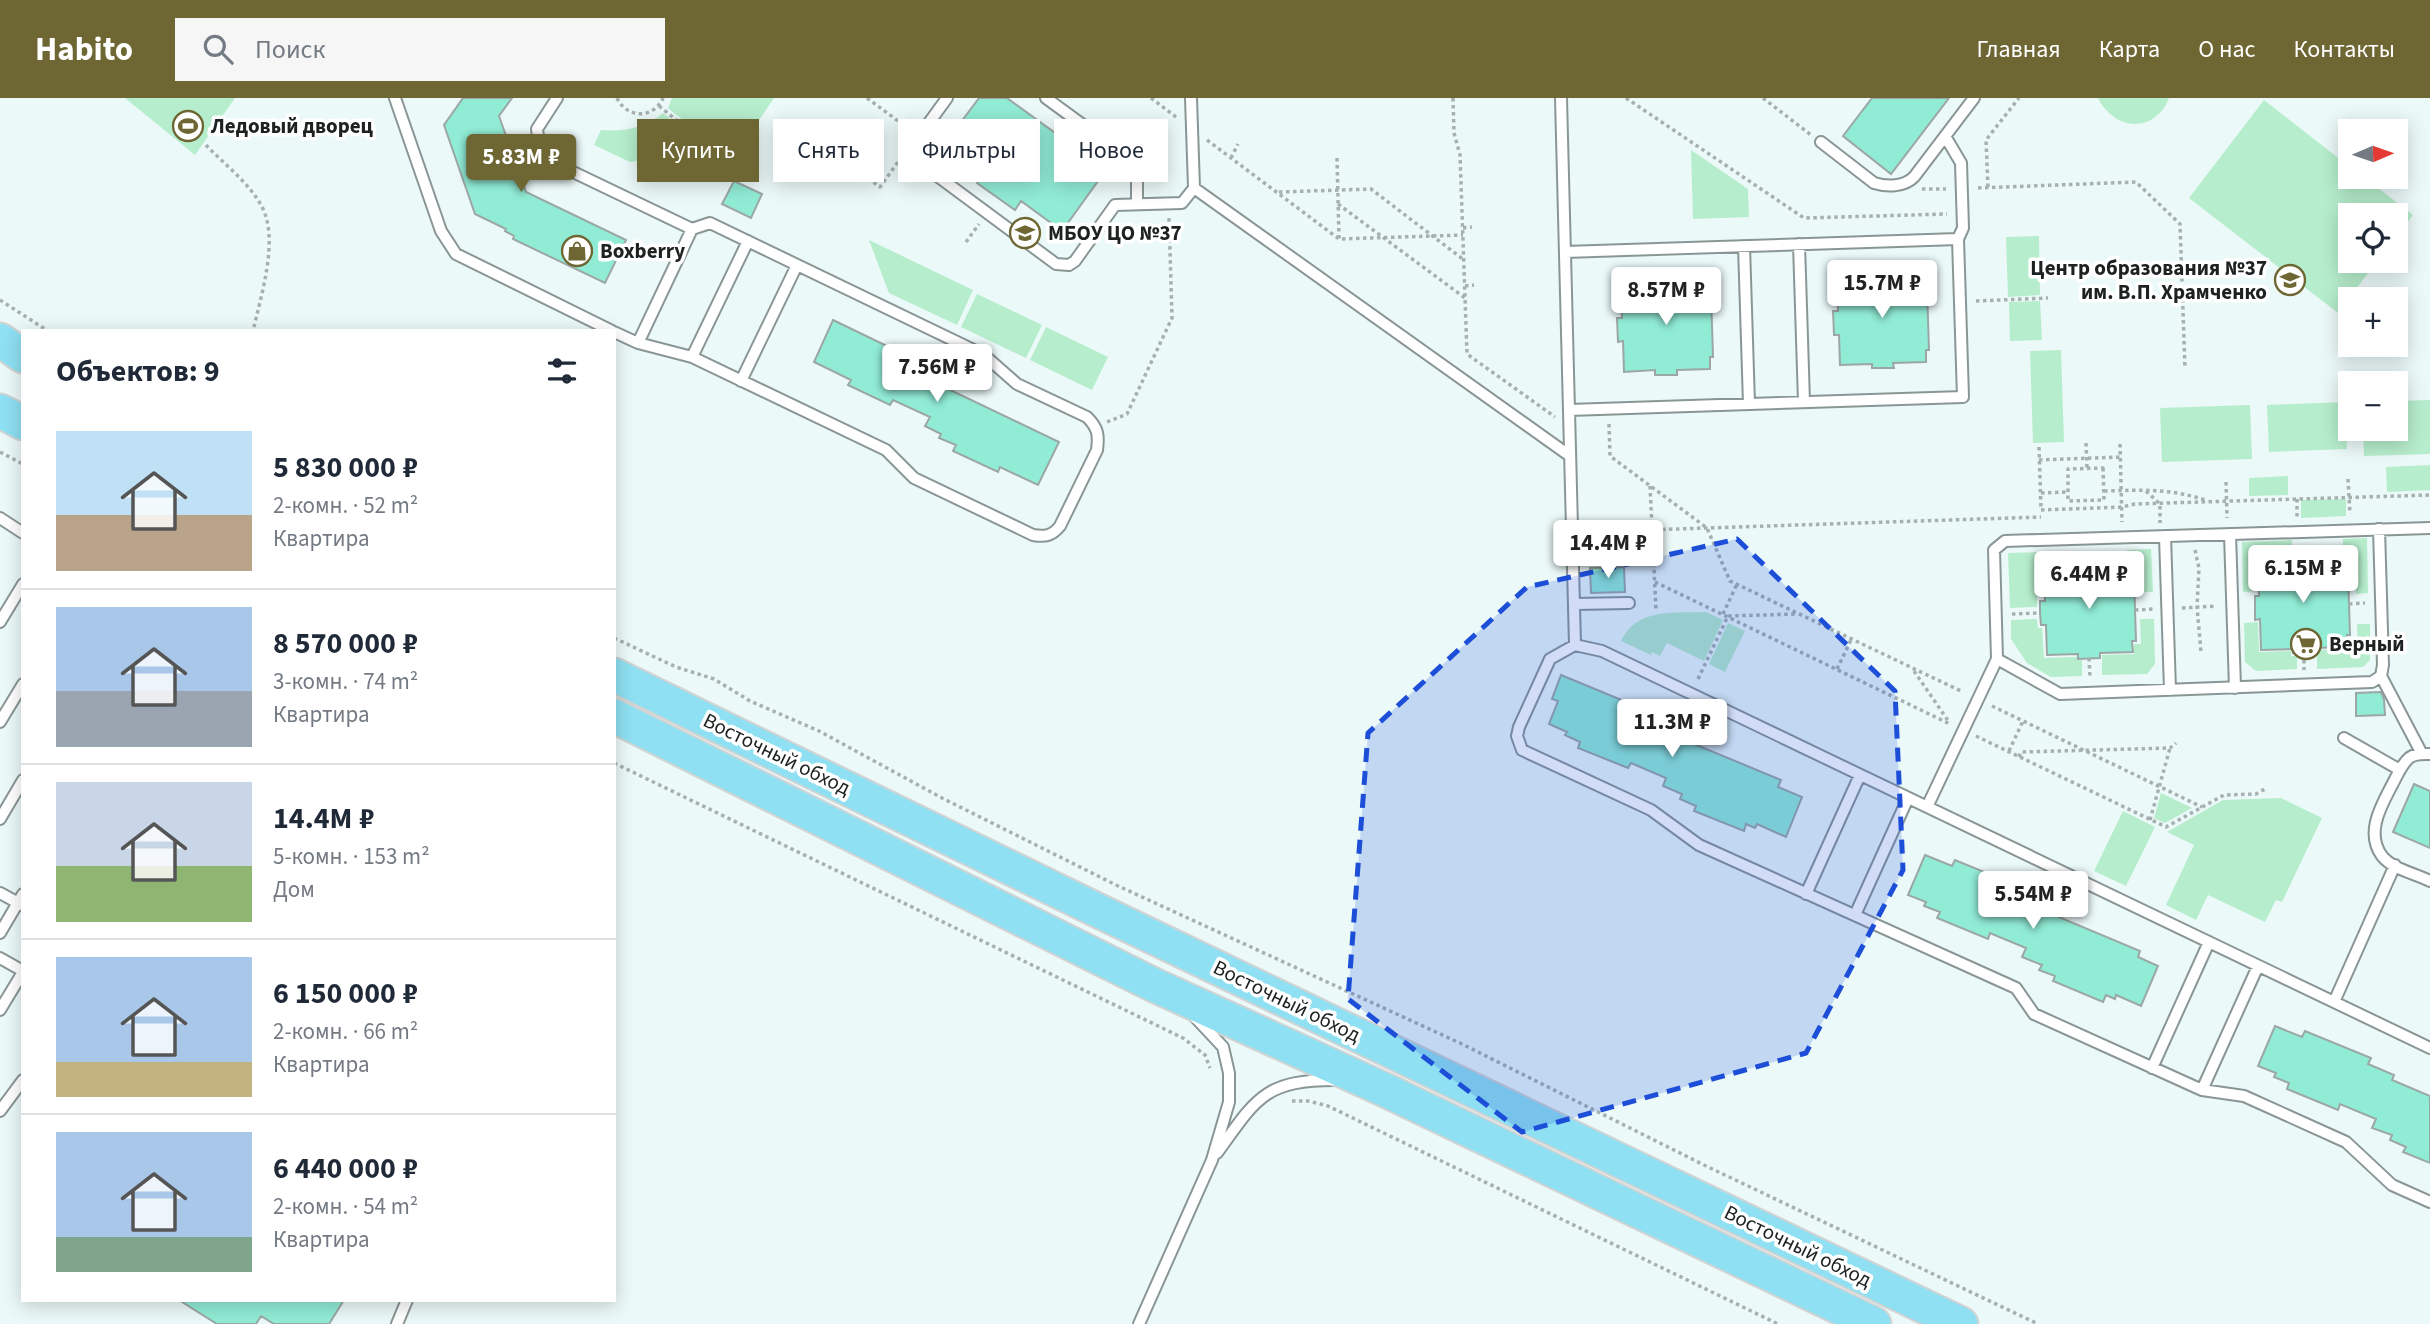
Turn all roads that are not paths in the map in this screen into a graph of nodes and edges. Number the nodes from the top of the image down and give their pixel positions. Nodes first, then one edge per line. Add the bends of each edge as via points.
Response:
1 (395, 98) edge
2 (557, 98) edge
3 (947, 98) edge
4 (1046, 98) edge
5 (1191, 98) edge
6 (1561, 98) edge
7 (1974, 98) edge
8 (1945, 136) junction
9 (1821, 142) road end
10 (1194, 188) junction
11 (1137, 204) junction
12 (692, 229) junction
13 (1958, 239) junction
14 (748, 241) junction
15 (1799, 244) junction
16 (1744, 246) junction
17 (1565, 251) junction
18 (797, 265) junction
19 (609, 329) edge
20 (616, 332) edge
21 (0, 340) edge
22 (638, 343) junction
23 (21, 355) edge
24 (692, 357) junction
25 (741, 381) junction
26 (1804, 402) junction
27 (1749, 404) junction
28 (1569, 410) junction
29 (0, 411) edge
30 (21, 422) edge
31 (1570, 456) junction
32 (0, 519) edge
33 (2430, 528) edge
34 (2379, 529) junction
35 (21, 532) edge
36 (2230, 534) junction
37 (2163, 536) junction
38 (21, 587) edge
39 (1629, 603) dead end
40 (1574, 604) junction
41 (0, 622) edge
42 (1575, 645) junction
43 (1997, 659) junction
44 (616, 676) edge
45 (2381, 676) junction
46 (616, 684) edge
47 (21, 687) edge
48 (2235, 688) junction
49 (2170, 690) junction
50 (657, 696) junction
51 (616, 717) edge
52 (0, 722) edge
53 (2344, 738) dead end
54 (2426, 754) edge
55 (2400, 770) junction
56 (1860, 775) junction
57 (21, 783) edge
58 (1908, 798) junction
59 (1927, 807) junction
60 (0, 819) edge
61 (2395, 865) junction
62 (2430, 881) edge
63 (0, 893) edge
64 (1806, 894) junction
65 (21, 901) edge
66 (1855, 915) junction
67 (0, 933) edge
68 (2209, 942) junction
69 (0, 958) edge
70 (2258, 965) junction
71 (21, 970) edge
72 (21, 974) edge
73 (1154, 985) junction
74 (2334, 1002) junction
75 (0, 1010) edge
76 (2430, 1048) edge
77 (2152, 1068) junction
78 (21, 1083) edge
79 (1385, 1090) junction
80 (2202, 1090) junction
81 (0, 1111) edge
82 (1212, 1160) junction
83 (2430, 1202) edge
84 (406, 1302) edge
85 (397, 1324) edge
86 (1139, 1324) edge
87 (1874, 1324) edge
88 (1961, 1324) edge

1 - 19 lane via 441,231 456,254
2 - 12 lane via 537,129 546,159
3 - 11 lane via 919,136 912,149 914,158 1056,264 1075,261 1115,205
4 - 11 lane via 1132,161
5 - 10 lane
6 - 17 lane
7 - 8 lane
8 - 9 lane via 1904,184 1874,183
8 - 13 lane via 1961,163 1964,228
10 - 11 lane via 1182,203
10 - 31 lane
12 - 14 lane via 710,223
12 - 22 lane
13 - 15 lane
13 - 26 lane via 1963,397
14 - 18 lane
14 - 24 lane
15 - 16 lane
15 - 26 lane
16 - 17 lane
16 - 27 lane
17 - 28 lane
18 - 25 lane
18 - 25 lane via 984,355 1017,384 1087,417 1096,426 1097,450 1060,526 1043,537 914,478 886,450
20 - 22 lane
21 - 23 main road
22 - 24 lane
24 - 25 lane
26 - 27 lane
27 - 28 lane
28 - 31 lane
29 - 30 main road
31 - 40 lane
32 - 35 lane
33 - 34 lane
34 - 36 lane
34 - 45 lane
36 - 37 lane
36 - 48 lane
37 - 43 lane via 2005,541 1994,550
37 - 49 lane
38 - 41 lane
39 - 40 lane
40 - 42 lane
42 - 56 lane via 1602,651
42 - 64 lane via 1550,659 1519,727 1522,750 1651,810 1699,845
43 - 49 lane via 2060,694
43 - 59 lane
44 - 50 main road, Восточный обход
45 - 48 lane via 2360,684
45 - 54 lane
46 - 50 lane
47 - 52 lane
48 - 49 lane
50 - 88 main road, Восточный обход
51 - 73 main road, Восточный обход
53 - 55 lane
54 - 55 lane via 2409,758
55 - 61 lane via 2377,813 2374,832 2383,858
56 - 58 lane
56 - 64 lane
57 - 60 lane
58 - 59 lane
58 - 66 lane
59 - 68 lane
61 - 62 lane
61 - 74 lane
63 - 65 lane
64 - 66 lane
65 - 67 lane
66 - 77 lane via 2016,988 2034,1014
68 - 70 lane
68 - 77 lane
69 - 71 lane
70 - 74 lane
70 - 80 lane
72 - 75 lane
73 - 79 main road, Восточный обход
73 - 82 lane via 1200,1021 1223,1047 1229,1102
74 - 76 lane
77 - 80 lane
78 - 81 lane
79 - 82 lane via 1338,1080 1303,1080 1277,1088 1251,1106
79 - 87 main road, Восточный обход
80 - 83 lane via 2244,1096 2346,1142 2392,1185
82 - 86 lane
84 - 85 lane

